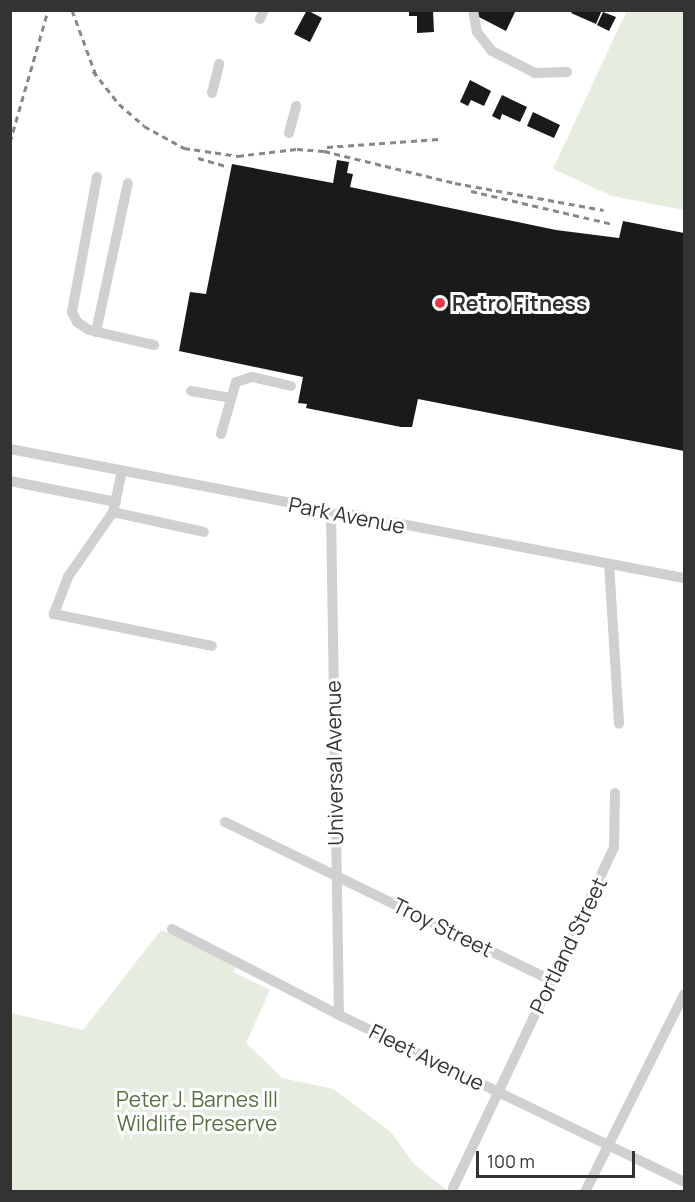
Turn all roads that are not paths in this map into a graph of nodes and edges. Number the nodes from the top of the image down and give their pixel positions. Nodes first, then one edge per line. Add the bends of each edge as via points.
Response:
1 (472, 10) edge
2 (219, 64) dead end
3 (567, 72) dead end
4 (212, 93) dead end
5 (296, 106) dead end
6 (289, 133) dead end
7 (97, 177) dead end
8 (128, 183) dead end
9 (96, 332) junction
10 (154, 345) dead end
11 (291, 386) dead end
12 (191, 391) dead end
13 (230, 398) junction
14 (221, 434) dead end
15 (10, 449) edge
16 (122, 471) junction
17 (10, 481) edge
18 (115, 507) junction
19 (331, 512) junction
20 (204, 532) dead end
21 (609, 564) junction
22 (684, 578) edge
23 (213, 646) dead end
24 (619, 723) dead end
25 (615, 793) dead end
26 (225, 822) dead end
27 (336, 874) junction
28 (172, 929) dead end
29 (551, 980) junction
30 (684, 994) edge
31 (339, 1015) junction
32 (497, 1091) junction
33 (606, 1144) junction
34 (684, 1182) edge
35 (453, 1188) dead end
36 (585, 1191) edge

1 - 3 street via 477,32 492,51 535,73
2 - 4 street
5 - 6 street
7 - 9 street via 72,312 77,322
8 - 9 street
9 - 10 street
11 - 13 street via 244,378 236,382
12 - 13 street
13 - 14 street
15 - 16 street, Park Avenue
16 - 18 street
16 - 19 street, Park Avenue
17 - 18 street
18 - 20 street
18 - 23 street via 68,576 54,614
19 - 21 street, Park Avenue
19 - 27 street, Universal Avenue
21 - 22 street, Park Avenue
21 - 24 street
25 - 29 street, Portland Street via 614,848
26 - 27 street, Troy Street
27 - 29 street, Troy Street
27 - 31 street, Universal Avenue
28 - 31 street, Fleet Avenue
29 - 32 street, Portland Street
30 - 33 street
31 - 32 street, Fleet Avenue
32 - 33 street, Fleet Avenue
32 - 35 street, Portland Street
33 - 34 street, Fleet Avenue
33 - 36 street

